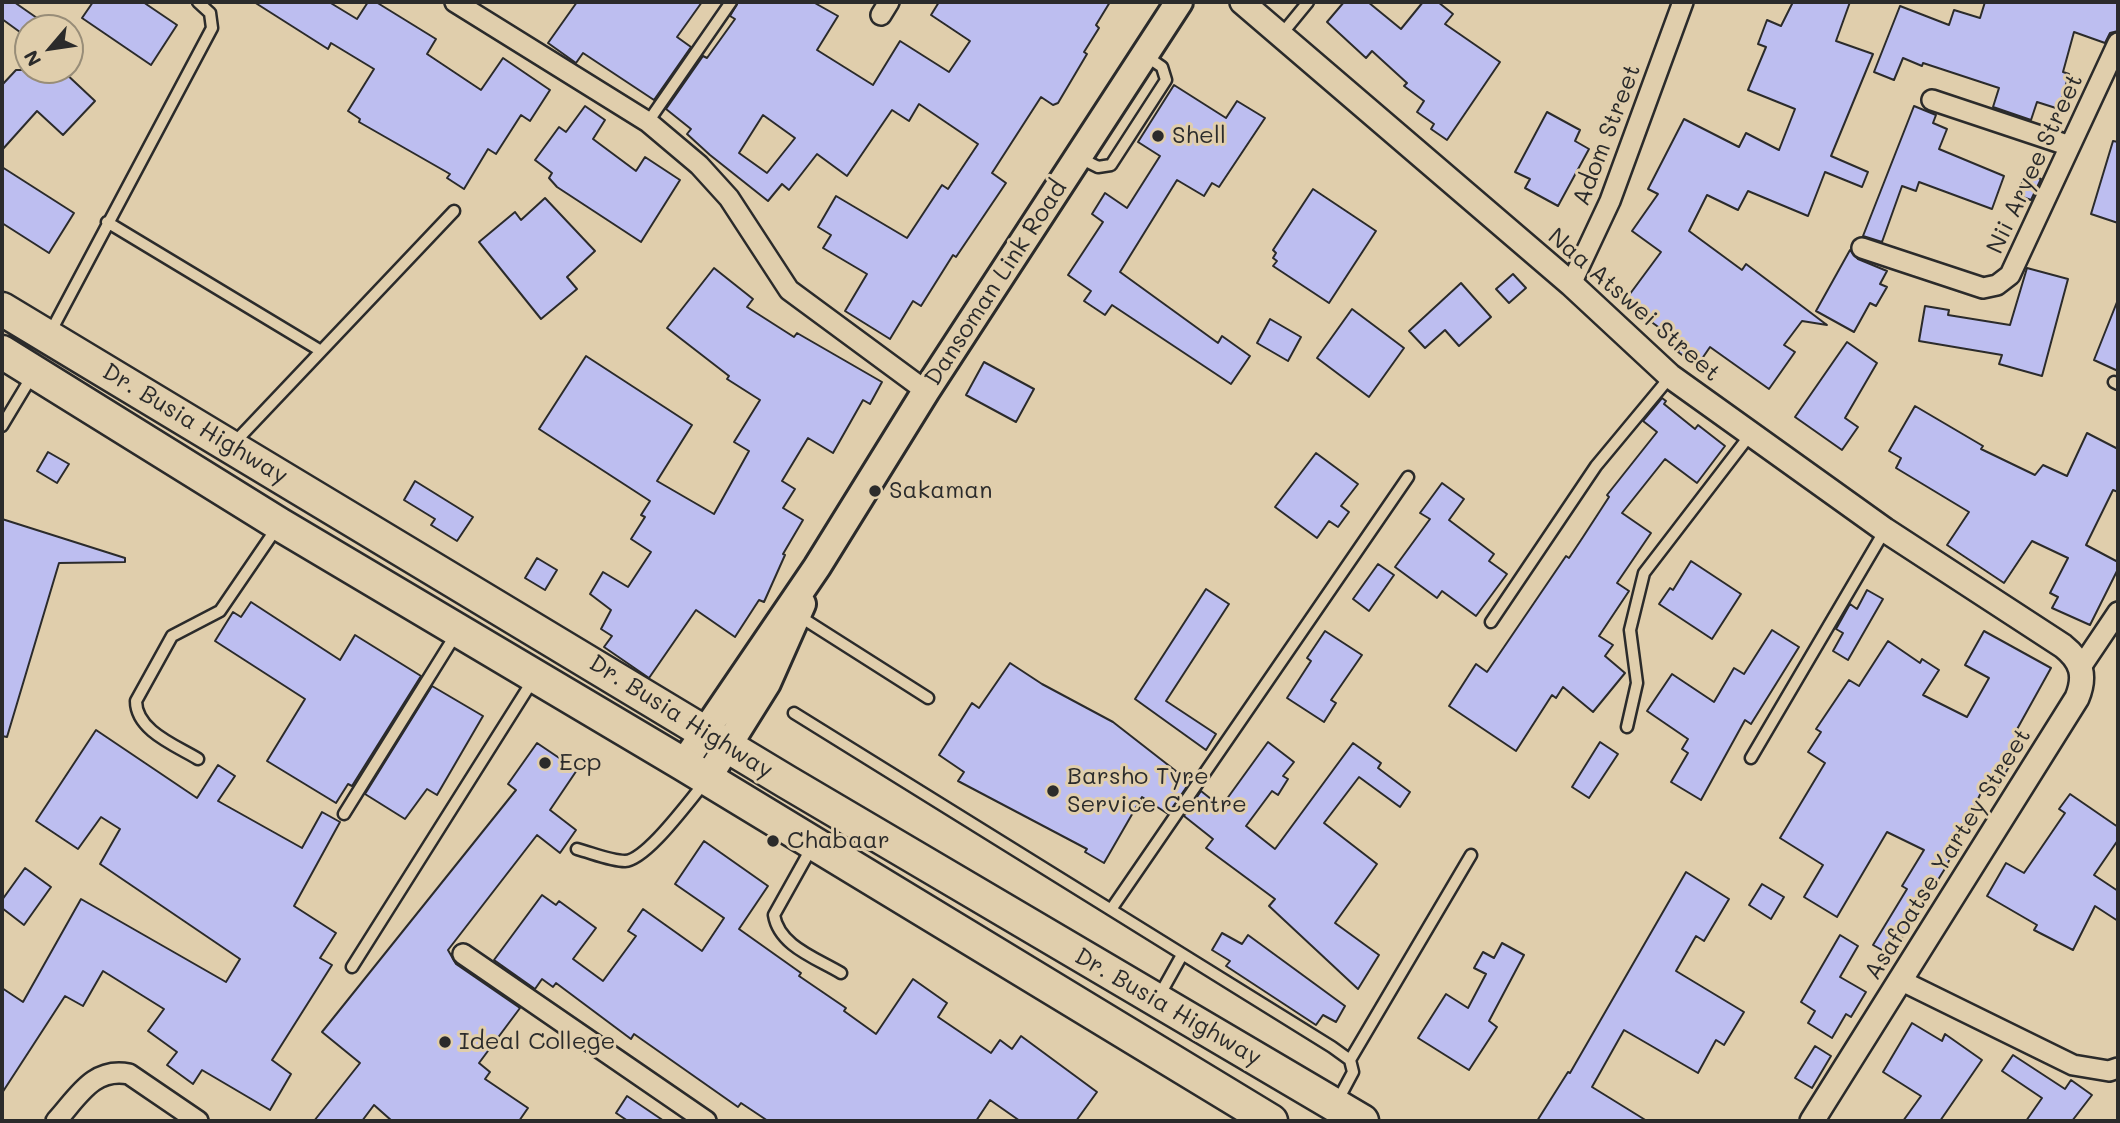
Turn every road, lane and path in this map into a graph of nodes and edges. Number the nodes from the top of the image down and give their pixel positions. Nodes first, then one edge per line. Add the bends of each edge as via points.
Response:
1 (198, 2) edge
2 (455, 2) edge
3 (731, 2) edge
4 (1179, 2) edge
5 (1242, 2) edge
6 (1308, 2) edge
7 (1683, 2) edge
8 (1280, 35) junction
9 (2118, 43) edge
10 (1932, 100) dead end
11 (648, 122) junction
12 (2070, 146) junction
13 (454, 211) dead end
14 (107, 222) junction
15 (1862, 248) dead end
16 (1571, 284) junction
17 (2, 309) edge
18 (48, 337) junction
19 (321, 351) junction
20 (2, 352) edge
21 (34, 373) junction
22 (1670, 376) junction
23 (926, 391) junction
24 (2, 426) edge
25 (1750, 434) junction
26 (231, 446) junction
27 (1408, 477) dead end
28 (279, 524) junction
29 (1885, 530) junction
30 (817, 567) junction
31 (2118, 611) edge
32 (798, 615) junction
33 (1490, 622) dead end
34 (458, 630) junction
35 (2081, 667) junction
36 (536, 676) junction
37 (928, 698) dead end
38 (794, 713) dead end
39 (1627, 727) dead end
40 (716, 738) junction
41 (1751, 758) dead end
42 (198, 759) dead end
43 (695, 771) junction
44 (344, 814) dead end
45 (813, 845) junction
46 (578, 849) dead end
47 (1472, 855) dead end
48 (1112, 908) junction
49 (463, 954) dead end
50 (1182, 955) junction
51 (352, 967) dead end
52 (841, 973) dead end
53 (1900, 980) junction
54 (1156, 1001) junction
55 (1350, 1060) junction
56 (2118, 1068) edge
57 (1336, 1105) junction
58 (1256, 1117) edge
59 (56, 1121) edge
60 (198, 1121) edge
61 (706, 1121) edge
62 (1362, 1121) edge
63 (1812, 1121) edge

1 - 14 lane via 210,13 212,28
2 - 11 street
3 - 11 lane
4 - 23 main road, Dansoman Link Road
5 - 8 street, Naa Atswei Street
6 - 8 lane
7 - 16 street, Adom Street via 1610,201
8 - 16 street, Naa Atswei Street
9 - 12 street, Nii Aryee Street
10 - 12 street
11 - 23 street via 699,165 729,198 789,290
12 - 15 street, Nii Aryee Street via 2010,275 1997,285 1983,288
13 - 19 lane
14 - 18 lane
14 - 19 lane
16 - 22 street, Naa Atswei Street
17 - 18 highway, Dr. Busia Highway
18 - 26 highway, Dr. Busia Highway
19 - 26 lane
20 - 21 highway, Dr. Busia Highway
21 - 24 lane
21 - 28 highway, Dr. Busia Highway
22 - 25 street, Naa Atswei Street
22 - 33 lane via 1596,466
23 - 30 main road, Dansoman Link Road
25 - 29 street, Naa Atswei Street
25 - 39 lane via 1644,573 1630,631 1637,684
26 - 40 highway, Dr. Busia Highway
27 - 48 lane
28 - 34 highway, Dr. Busia Highway
28 - 42 lane via 220,611 172,636 136,701 148,727
29 - 35 street, Naa Atswei Street via 2063,646
29 - 41 lane
30 - 32 main road, Dansoman Link Road
30 - 40 main road, Dansoman Link Road
31 - 35 street, Asafoatse Yartey Street
32 - 37 lane
32 - 40 main road, Dansoman Link Road via 766,683
34 - 36 highway, Dr. Busia Highway
34 - 44 lane
35 - 53 street, Asafoatse Yartey Street via 2077,698
36 - 43 highway, Dr. Busia Highway
36 - 51 lane
38 - 48 lane
40 - 43 main road
40 - 54 highway, Dr. Busia Highway
43 - 45 highway, Dr. Busia Highway
43 - 46 lane via 649,847 637,856 626,861
45 - 52 lane via 774,915 776,927 784,939
45 - 58 highway, Dr. Busia Highway
47 - 55 lane
48 - 50 lane
49 - 61 street
50 - 54 lane
50 - 55 lane
53 - 56 street via 2073,1065 2109,1071
53 - 63 street, Asafoatse Yartey Street
54 - 57 highway, Dr. Busia Highway
55 - 57 lane via 1353,1072
57 - 62 highway, Dr. Busia Highway
59 - 60 street via 100,1075 116,1071 129,1074

